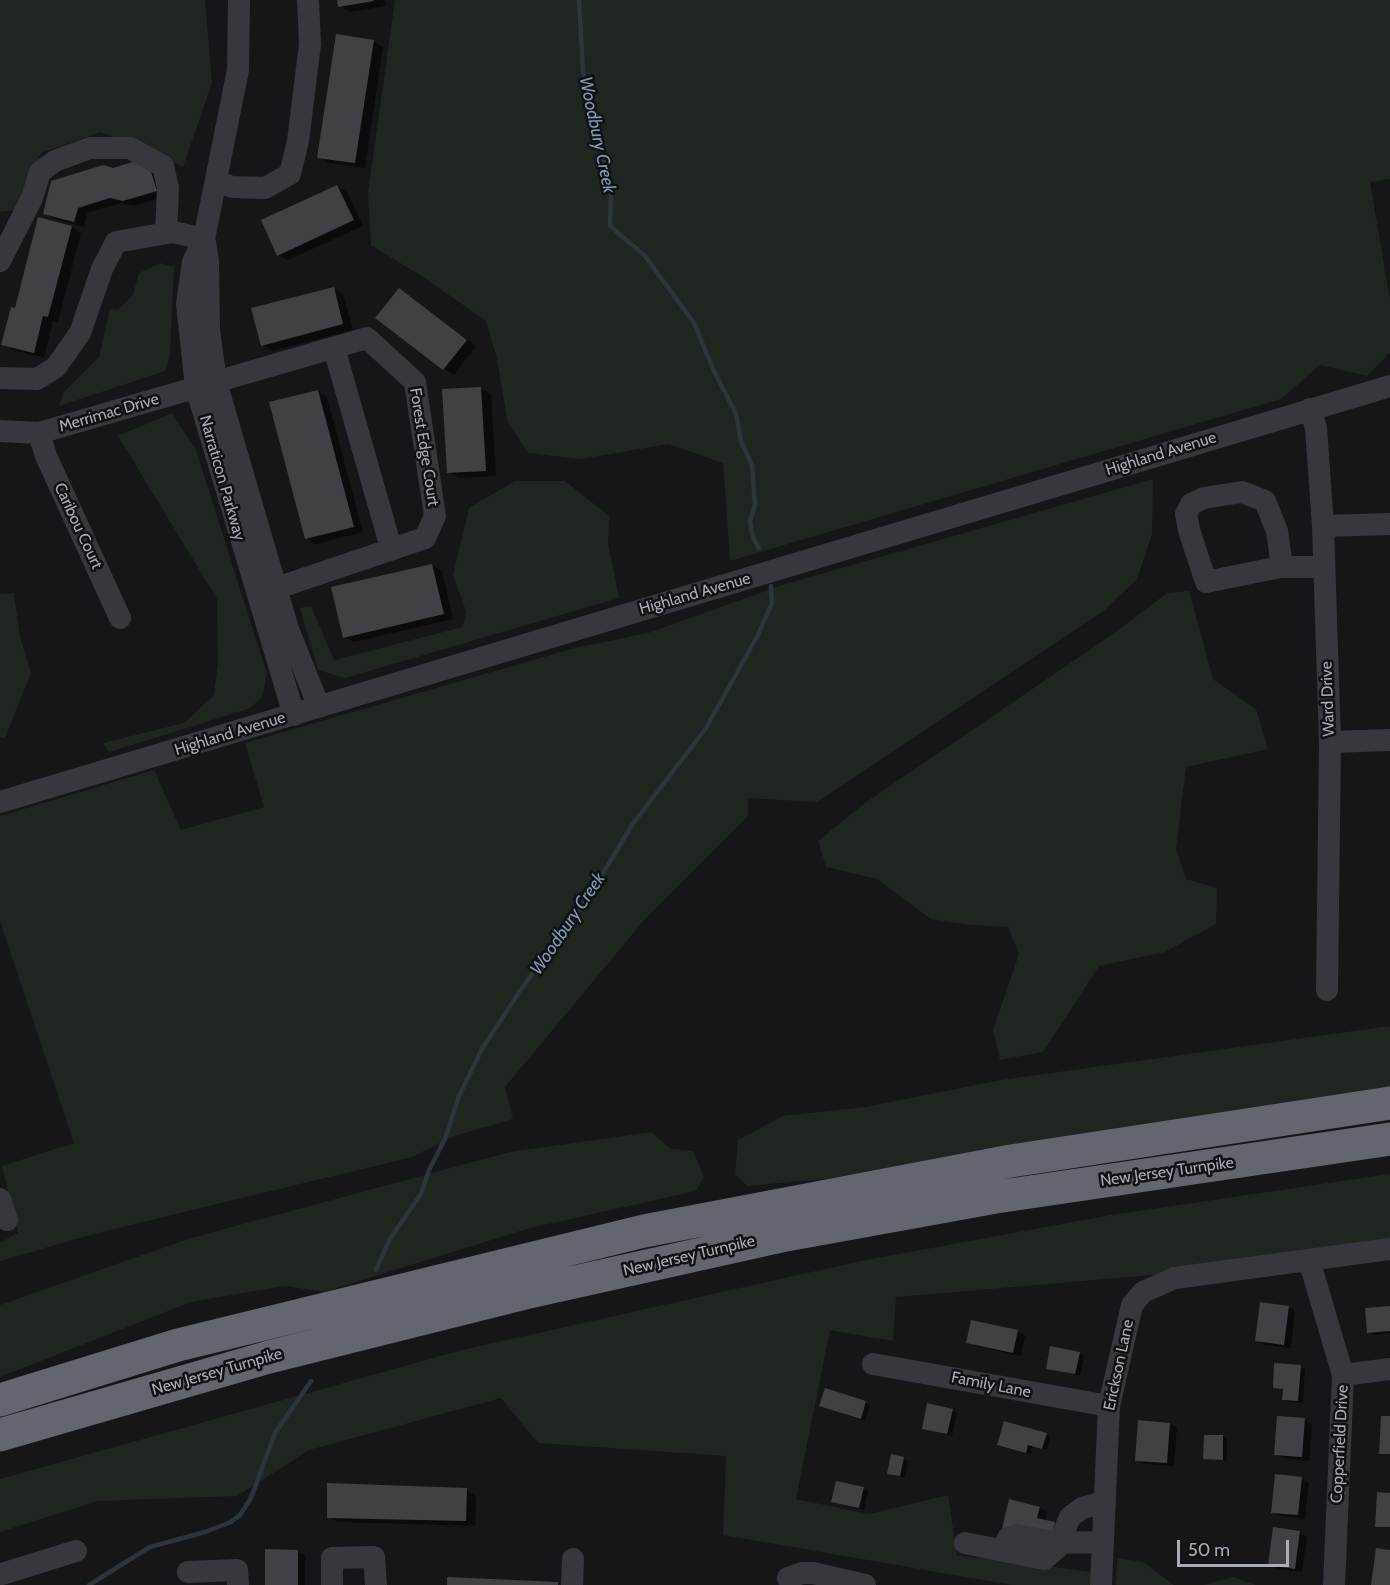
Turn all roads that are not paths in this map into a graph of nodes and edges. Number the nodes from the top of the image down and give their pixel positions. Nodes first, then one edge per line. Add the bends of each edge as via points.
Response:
1 (239, 0) edge
2 (308, 0) edge
3 (216, 181) junction
4 (166, 233) junction
5 (204, 239) junction
6 (0, 261) edge
7 (334, 348) junction
8 (0, 378) edge
9 (206, 384) junction
10 (1390, 386) edge
11 (1310, 409) junction
12 (0, 432) edge
13 (39, 433) junction
14 (1390, 524) edge
15 (1323, 526) junction
16 (391, 548) junction
17 (1282, 566) junction
18 (1323, 567) junction
19 (277, 588) junction
20 (120, 618) dead end
21 (319, 707) junction
22 (294, 715) junction
23 (1390, 740) edge
24 (1330, 742) junction
25 (0, 802) edge
26 (1327, 990) dead end
27 (1390, 1103) edge
28 (1390, 1139) edge
29 (1390, 1249) edge
30 (1309, 1260) junction
31 (873, 1364) dead end
32 (1390, 1369) edge
33 (1343, 1375) junction
34 (0, 1400) edge
35 (1109, 1406) junction
36 (0, 1435) edge
37 (1105, 1502) junction
38 (1103, 1542) junction
39 (965, 1543) dead end
40 (1058, 1543) junction
41 (76, 1551) dead end
42 (573, 1559) dead end
43 (188, 1572) dead end
44 (3, 1578) edge
45 (788, 1578) dead end
46 (238, 1585) edge
47 (332, 1585) edge
48 (375, 1585) edge
49 (572, 1585) edge
50 (865, 1585) edge
51 (1101, 1585) edge
52 (1334, 1585) edge

1 - 3 street, Narraticon Parkway via 238,70
2 - 3 street via 310,45 290,174 265,188 232,187
3 - 5 street, Narraticon Parkway
4 - 5 street
4 - 6 street via 168,188 163,166 130,148 90,148 55,161 40,172 32,198
4 - 8 street via 116,242 102,269 80,333 56,367 37,379
5 - 9 street, Narraticon Parkway via 195,254 187,304
7 - 9 street, Forest Edge Court
7 - 16 street
7 - 16 street, Forest Edge Court via 367,338 415,382 435,516 426,538
9 - 13 street, Merrimac Drive
9 - 19 street, Narraticon Parkway
9 - 22 street, Narraticon Parkway
10 - 11 street, Highland Avenue
11 - 15 street, Ward Drive via 1316,428
11 - 21 street, Highland Avenue
12 - 13 street, Merrimac Drive
13 - 20 street, Caribou Court via 45,456
14 - 15 street
15 - 18 street, Ward Drive
16 - 19 street, Forest Edge Court
17 - 17 street via 1206,582 1189,530 1186,514 1191,504 1242,492 1265,501 1277,531
17 - 18 street
18 - 24 street, Ward Drive
19 - 21 street, Narraticon Parkway via 288,629
21 - 22 street, Highland Avenue
22 - 25 street, Highland Avenue
23 - 24 street
24 - 26 street, Ward Drive
27 - 34 highway, New Jersey Turnpike via 1011,1161 644,1231 178,1345
28 - 36 highway, New Jersey Turnpike via 996,1197 786,1235 525,1293 269,1357
29 - 30 street, Erickson Lane
30 - 33 street, Copperfield Drive
30 - 35 street, Erickson Lane via 1175,1278 1143,1292 1132,1305
31 - 35 street, Family Lane
32 - 33 street, Copperfield Drive
33 - 52 street, Copperfield Drive
35 - 37 street, Erickson Lane
37 - 38 street, Erickson Lane
37 - 40 street via 1082,1508 1070,1517
38 - 40 street
38 - 51 street, Erickson Lane
39 - 40 street via 1003,1551 1008,1538 1016,1535
41 - 44 street
42 - 49 street
43 - 46 street via 237,1570
45 - 50 street via 813,1573
47 - 48 street via 332,1558 374,1557

